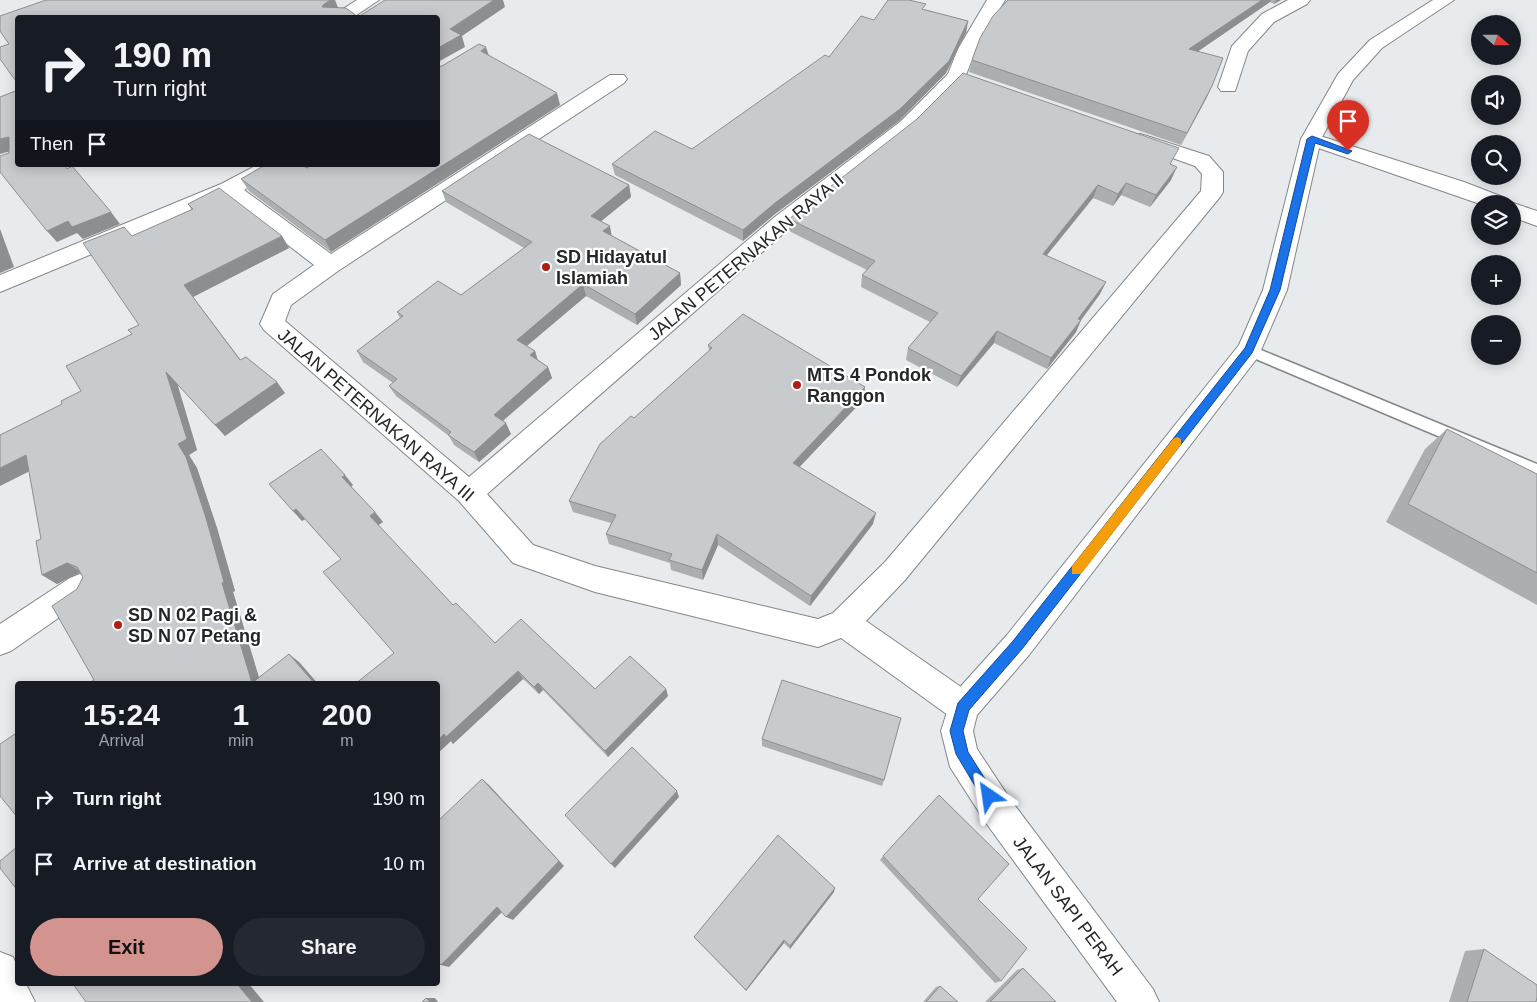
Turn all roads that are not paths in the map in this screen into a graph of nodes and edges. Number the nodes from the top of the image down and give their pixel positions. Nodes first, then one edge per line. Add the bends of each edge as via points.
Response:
1 (370, 0) edge
2 (996, 0) edge
3 (1301, 0) edge
4 (1446, 0) edge
5 (343, 15) edge
6 (617, 80) dead end
7 (1228, 87) dead end
8 (1121, 133) edge
9 (1312, 139) junction
10 (269, 167) edge
11 (229, 189) junction
12 (1477, 195) edge
13 (1521, 213) edge
14 (1537, 219) edge
15 (330, 265) junction
16 (0, 284) edge
17 (1249, 350) junction
18 (1537, 471) edge
19 (468, 493) junction
20 (80, 587) edge
21 (844, 624) junction
22 (0, 642) edge
23 (963, 707) junction
24 (0, 970) edge
25 (16, 1002) edge
26 (1140, 1002) edge

1 - 5 street
2 - 19 street, JALAN PETERNAKAN RAYA II via 967,50 966,79 784,221
3 - 7 street via 1268,18 1239,50
4 - 9 street, JALAN SAPI PERAH via 1376,44 1344,78
6 - 15 street, JALAN PETERNAKAN RAYA III
8 - 21 street via 1202,161 1213,172 1212,192 895,571
9 - 12 street
9 - 17 street, JALAN SAPI PERAH via 1275,290
10 - 11 street
11 - 15 street
11 - 16 street
13 - 14 street
15 - 19 street, JALAN PETERNAKAN RAYA III via 281,300 272,324
17 - 18 lane
17 - 23 street, JALAN SAPI PERAH via 1018,645
19 - 21 street, JALAN PETERNAKAN RAYA III via 523,554 595,580 818,633
20 - 22 street
21 - 23 street
23 - 26 street, JALAN SAPI PERAH via 957,731 962,754 998,810
24 - 25 street

